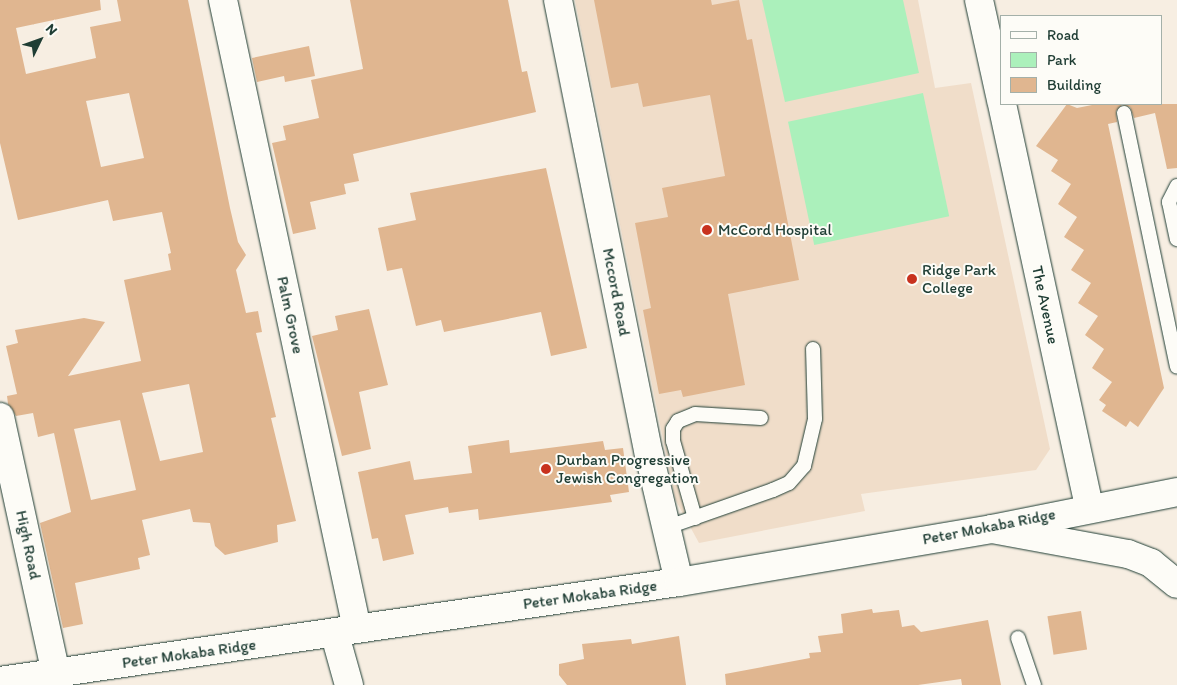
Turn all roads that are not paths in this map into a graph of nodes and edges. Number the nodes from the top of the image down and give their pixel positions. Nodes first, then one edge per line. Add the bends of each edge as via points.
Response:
1 (223, 0) edge
2 (558, 0) edge
3 (979, 0) edge
4 (1000, 97) edge
5 (1002, 105) edge
6 (1124, 112) dead end
7 (1177, 186) edge
8 (1177, 239) edge
9 (813, 349) dead end
10 (1177, 367) edge
11 (0, 417) edge
12 (761, 418) dead end
13 (1177, 492) edge
14 (1089, 507) junction
15 (695, 518) junction
16 (668, 528) junction
17 (992, 529) junction
18 (679, 582) junction
19 (1177, 584) edge
20 (346, 632) junction
21 (1018, 638) dead end
22 (56, 673) junction
23 (0, 681) edge
24 (349, 685) edge
25 (1034, 685) edge

1 - 20 street, Palm Grove
2 - 16 street, Mccord Road via 649,454
3 - 4 street, The Avenue
5 - 14 street, The Avenue
6 - 10 lane
7 - 8 lane via 1169,202
9 - 15 lane via 815,418 804,466 789,483
11 - 22 street, High Road
12 - 15 lane via 695,414 678,421 673,441
13 - 14 street, Peter Mokaba Ridge
14 - 17 street, Peter Mokaba Ridge
15 - 16 lane
16 - 18 street, Mccord Road
17 - 18 street, Peter Mokaba Ridge
17 - 19 street via 1128,554 1151,563
18 - 20 street, Peter Mokaba Ridge
20 - 22 street, Peter Mokaba Ridge
20 - 24 street, Palm Grove
21 - 25 lane
22 - 23 street, Peter Mokaba Ridge

